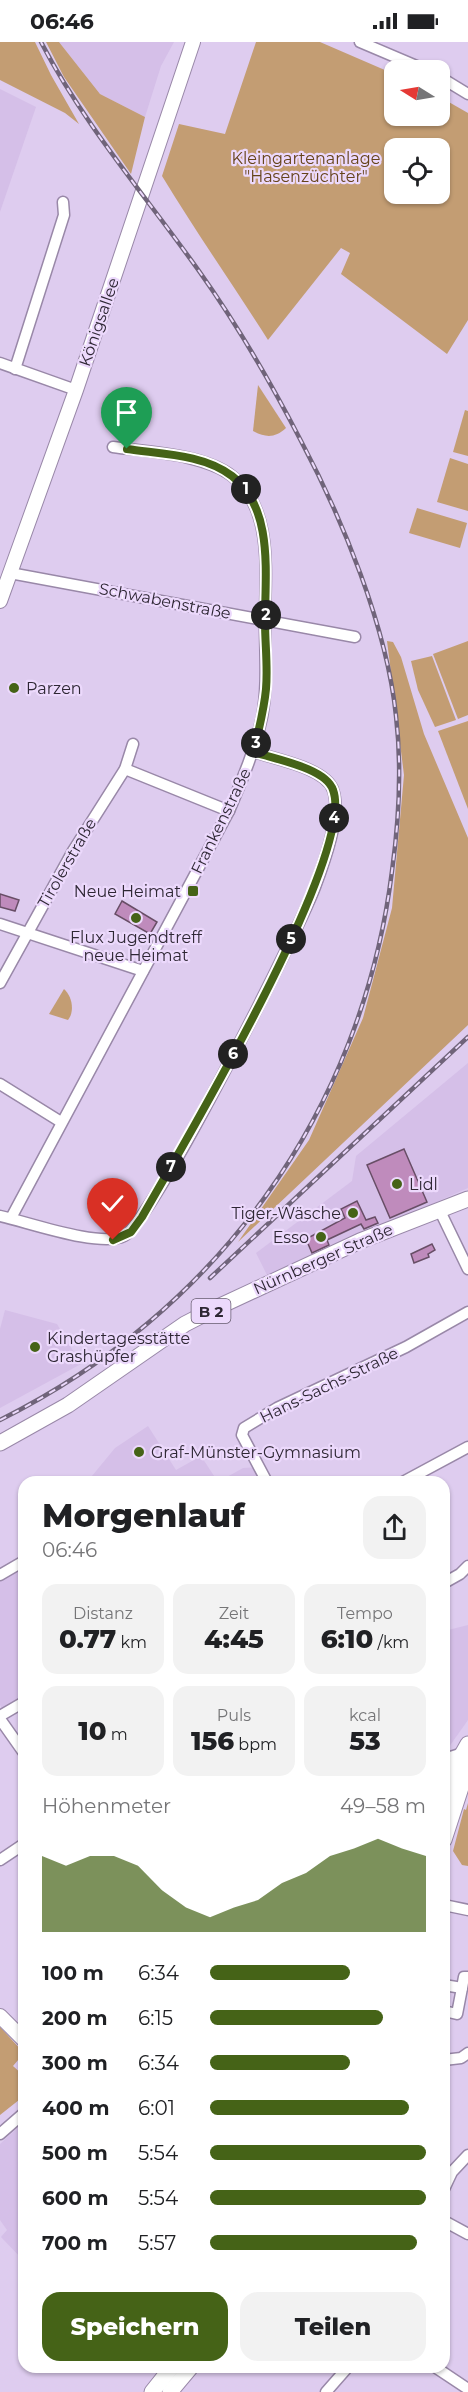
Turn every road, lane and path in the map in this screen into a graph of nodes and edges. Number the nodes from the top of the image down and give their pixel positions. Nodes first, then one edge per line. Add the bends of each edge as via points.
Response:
1 (193, 42) edge
2 (360, 42) edge
3 (402, 60) edge
4 (450, 83) edge
5 (468, 94) edge
6 (63, 202) dead end
7 (0, 363) edge
8 (15, 369) junction
9 (76, 390) junction
10 (113, 447) dead end
11 (10, 573) junction
12 (0, 601) edge
13 (265, 620) junction
14 (355, 637) dead end
15 (133, 744) dead end
16 (254, 752) junction
17 (125, 769) junction
18 (229, 811) junction
19 (0, 924) edge
20 (28, 934) junction
21 (143, 971) junction
22 (0, 983) edge
23 (0, 1084) edge
24 (61, 1122) junction
25 (468, 1198) edge
26 (439, 1209) junction
27 (5, 1217) edge
28 (468, 1269) edge
29 (468, 1312) edge
30 (0, 1443) edge
31 (468, 1448) edge
32 (264, 1476) edge
33 (414, 1476) edge
34 (18, 1564) edge
35 (468, 1566) edge
36 (0, 1575) edge
37 (450, 1580) edge
38 (18, 1706) edge
39 (0, 1718) edge
40 (18, 1744) edge
41 (466, 1754) edge
42 (450, 1758) edge
43 (450, 1782) edge
44 (450, 1817) edge
45 (18, 1848) edge
46 (0, 1860) edge
47 (450, 1906) edge
48 (468, 1910) edge
49 (468, 1977) edge
50 (450, 1986) edge
51 (462, 1988) junction
52 (450, 2012) edge
53 (0, 2016) edge
54 (18, 2034) edge
55 (468, 2054) edge
56 (450, 2059) edge
57 (18, 2118) edge
58 (0, 2134) edge
59 (468, 2155) edge
60 (450, 2176) edge
61 (450, 2224) edge
62 (468, 2234) edge
63 (167, 2373) edge
64 (186, 2373) edge
65 (343, 2373) edge
66 (445, 2373) edge
67 (464, 2385) edge
68 (152, 2392) edge
69 (170, 2392) edge
70 (326, 2392) edge
71 (453, 2392) edge

1 - 9 main road, Königsallee
2 - 3 street
4 - 5 street
6 - 8 street via 64,215
7 - 8 street
8 - 9 street
9 - 11 main road, Königsallee
10 - 13 street, Frankenstraße via 200,461 230,474 246,488 261,527 267,591
11 - 12 main road, Königsallee
11 - 13 street, Schwabenstraße
13 - 14 street, Schwabenstraße
13 - 16 street, Frankenstraße via 266,689
15 - 17 street, Tirolerstraße
16 - 18 street, Frankenstraße
16 - 27 street via 315,772 330,784 335,800 331,839 307,906 193,1129 131,1232 104,1240
17 - 18 street
17 - 20 street, Tirolerstraße via 73,851
18 - 21 street, Frankenstraße
19 - 20 street
20 - 21 street
20 - 22 street, Tirolerstraße
21 - 24 street, Frankenstraße
23 - 24 street
24 - 27 street, Frankenstraße
25 - 26 main road, Nürnberger Straße / B 2
26 - 28 street
26 - 30 main road, Nürnberger Straße / B 2 via 288,1273 185,1324 68,1405
29 - 32 street, Hans-Sachs-Straße via 243,1428 242,1435
31 - 33 street
34 - 36 street
35 - 37 street
38 - 39 street
39 - 40 street
41 - 42 street
41 - 43 main road via 455,1767
41 - 44 main road
45 - 46 street
47 - 48 street
49 - 51 street
50 - 51 street
51 - 52 street via 457,2014
53 - 54 main road
55 - 56 street
57 - 58 street
59 - 60 street
61 - 62 street
63 - 68 main road
64 - 69 main road
65 - 70 street
66 - 67 street
67 - 71 street

